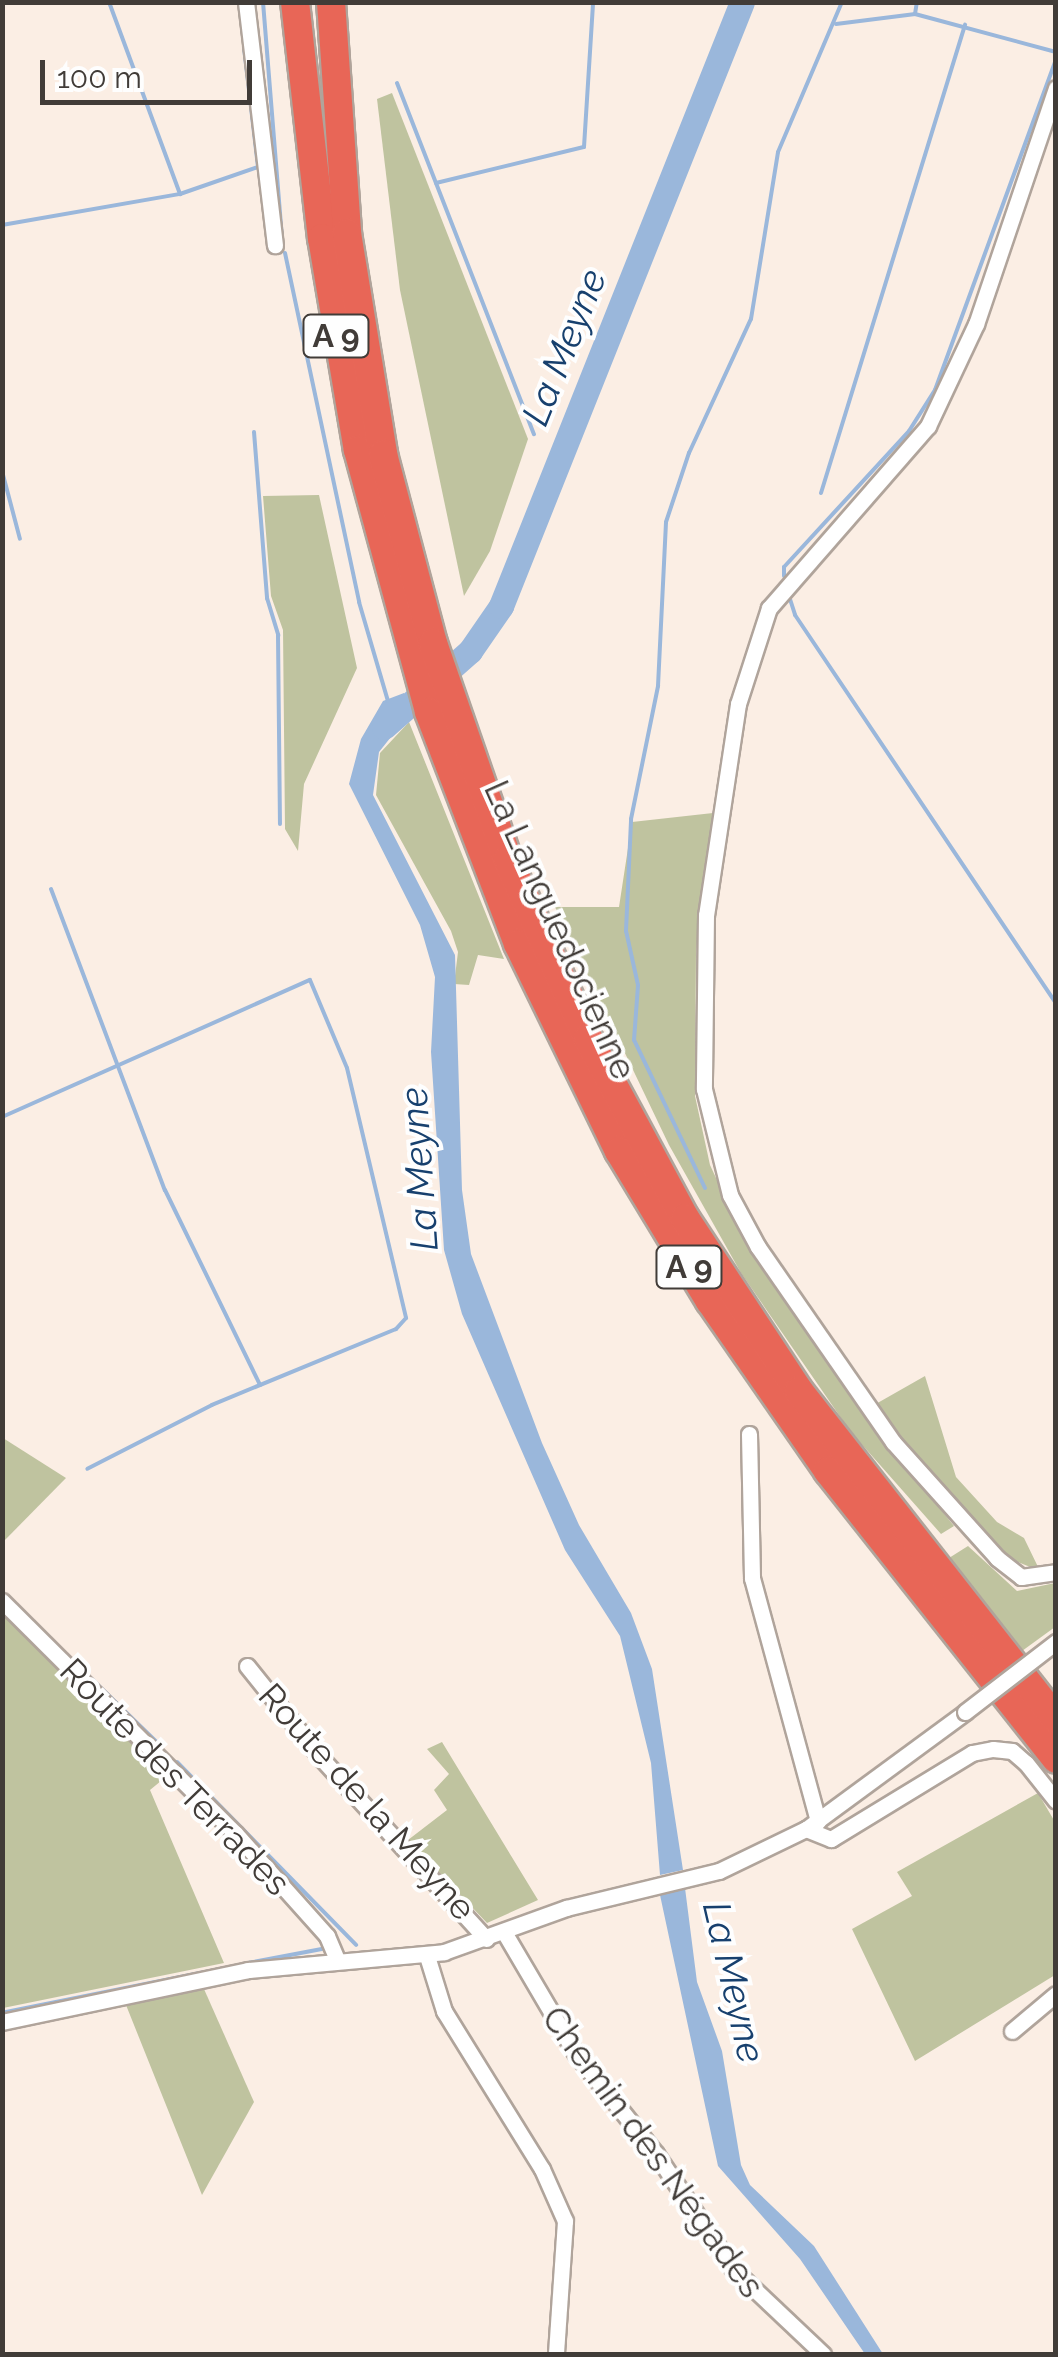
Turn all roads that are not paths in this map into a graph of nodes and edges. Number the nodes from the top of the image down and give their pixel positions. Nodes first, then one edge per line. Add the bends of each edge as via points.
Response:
1 (246, 2) edge
2 (296, 2) edge
3 (331, 2) edge
4 (1056, 88) edge
5 (275, 245) dead end
6 (423, 653) junction
7 (439, 703) junction
8 (749, 1434) dead end
9 (1056, 1572) edge
10 (2, 1602) edge
11 (1056, 1642) edge
12 (247, 1666) dead end
13 (1056, 1719) edge
14 (1056, 1759) edge
15 (1056, 1801) edge
16 (812, 1825) junction
17 (504, 1932) junction
18 (486, 1939) junction
19 (427, 1956) junction
20 (337, 1960) junction
21 (1056, 1994) edge
22 (2, 2022) edge
23 (1012, 2031) dead end
24 (556, 2354) edge
25 (823, 2354) edge

1 - 5 street
2 - 6 highway, La Languedocienne / A 9 via 340,365
3 - 6 highway, La Languedocienne / A 9 via 347,233
4 - 9 street via 976,324 928,426 769,608 738,704 706,915 704,1074 714,1150 730,1195 758,1247 893,1442 996,1558 1021,1577
6 - 7 highway, La Languedocienne / A 9
7 - 13 highway, La Languedocienne / A 9 via 550,955 685,1218 799,1391
7 - 14 highway, La Languedocienne / A 9 via 550,1014 667,1232 828,1471
8 - 16 street via 752,1578
10 - 20 street, Route des Terrades via 235,1833 327,1936
11 - 16 street, bridge
12 - 18 street, Route de la Meyne
15 - 16 street via 1012,1751 994,1748 972,1753 831,1839
16 - 17 street via 688,1880 566,1908
17 - 18 street
17 - 25 street, Chemin des Négades via 576,2054 656,2154 733,2270
18 - 19 street
19 - 20 street
19 - 24 street via 444,2011 542,2168 564,2221
20 - 22 street via 248,1970
21 - 23 street

